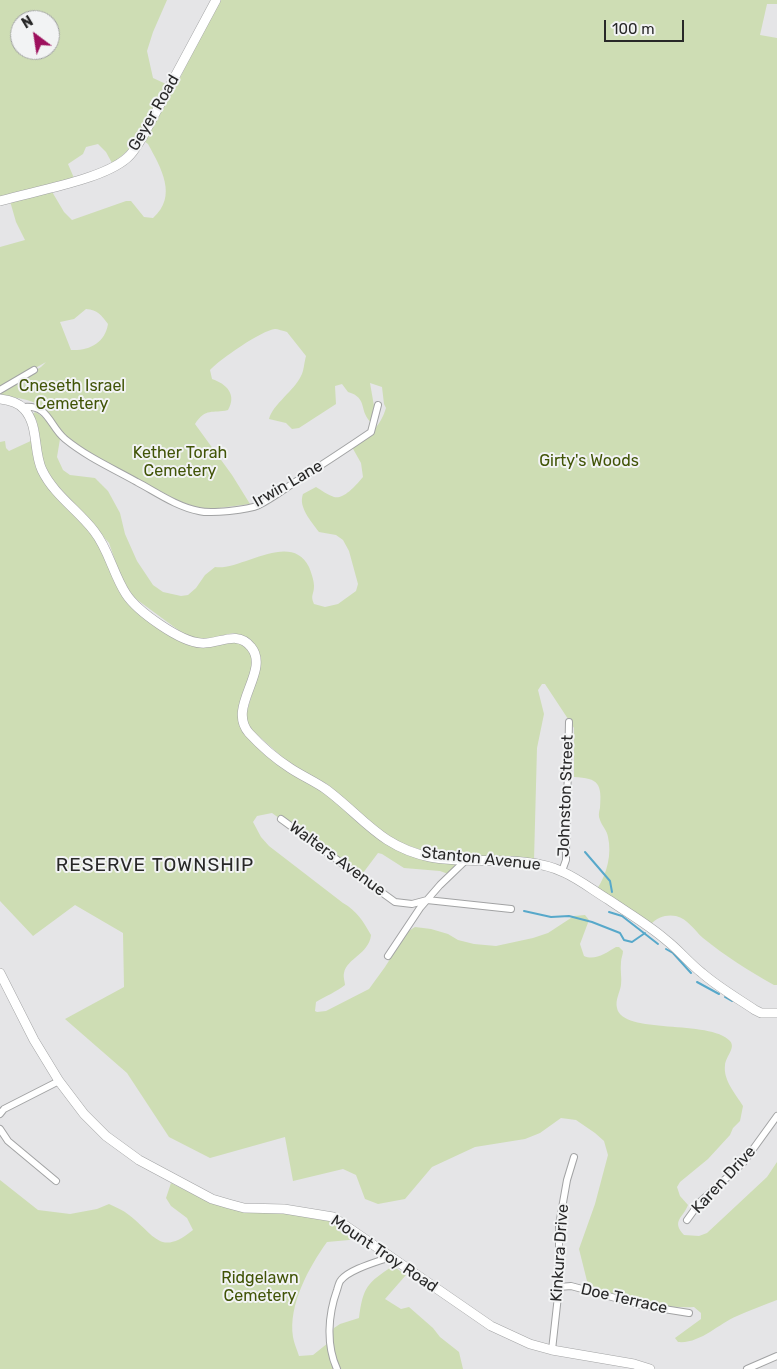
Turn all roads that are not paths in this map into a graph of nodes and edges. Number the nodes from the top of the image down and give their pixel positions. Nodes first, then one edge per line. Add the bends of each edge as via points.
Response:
1 (216, 0) edge
2 (0, 201) edge
3 (34, 370) dead end
4 (0, 390) edge
5 (0, 399) edge
6 (378, 406) dead end
7 (23, 407) junction
8 (569, 722) dead end
9 (281, 819) dead end
10 (466, 860) junction
11 (562, 871) junction
12 (427, 900) junction
13 (511, 909) dead end
14 (388, 956) dead end
15 (0, 973) edge
16 (777, 1012) edge
17 (59, 1081) junction
18 (0, 1114) edge
19 (777, 1116) edge
20 (0, 1129) edge
21 (574, 1157) dead end
22 (56, 1181) dead end
23 (688, 1220) dead end
24 (390, 1257) junction
25 (559, 1287) junction
26 (690, 1313) dead end
27 (552, 1350) junction
28 (777, 1356) edge
29 (337, 1369) edge
30 (650, 1369) edge
31 (747, 1369) edge

1 - 2 street, Geyer Road via 143,136 128,157 99,174
3 - 4 street
5 - 7 street
6 - 7 street, Irwin Lane via 371,432 258,506 211,513 177,504 80,452 61,436 44,412 30,406
7 - 10 street, Stanton Avenue via 32,423 43,472 100,539 130,600 178,636 193,642 206,644 239,638 252,648 256,667 242,711 243,724 253,737 278,758 325,788 386,840 430,857
8 - 11 street, Johnston Street via 566,860
9 - 12 street, Walters Avenue via 395,902 412,904
10 - 11 street, Stanton Avenue via 534,864
10 - 12 street
11 - 16 street, Stanton Avenue via 649,927 704,975 755,1010 765,1014
12 - 13 street, Walters Avenue
12 - 14 street
15 - 17 street, Mount Troy Road
17 - 18 street
17 - 24 street, Mount Troy Road via 106,1136 150,1166 212,1199 244,1208 332,1216
19 - 23 street, Karen Drive via 743,1163 700,1202
20 - 22 street via 8,1141
21 - 25 street, Kinkura Drive via 559,1225
24 - 27 street, Mount Troy Road via 491,1326
24 - 29 street via 341,1280 329,1330
25 - 26 street, Doe Terrace via 572,1286 645,1306
25 - 27 street, Kinkura Drive
27 - 30 street, Mount Troy Road
28 - 31 street

